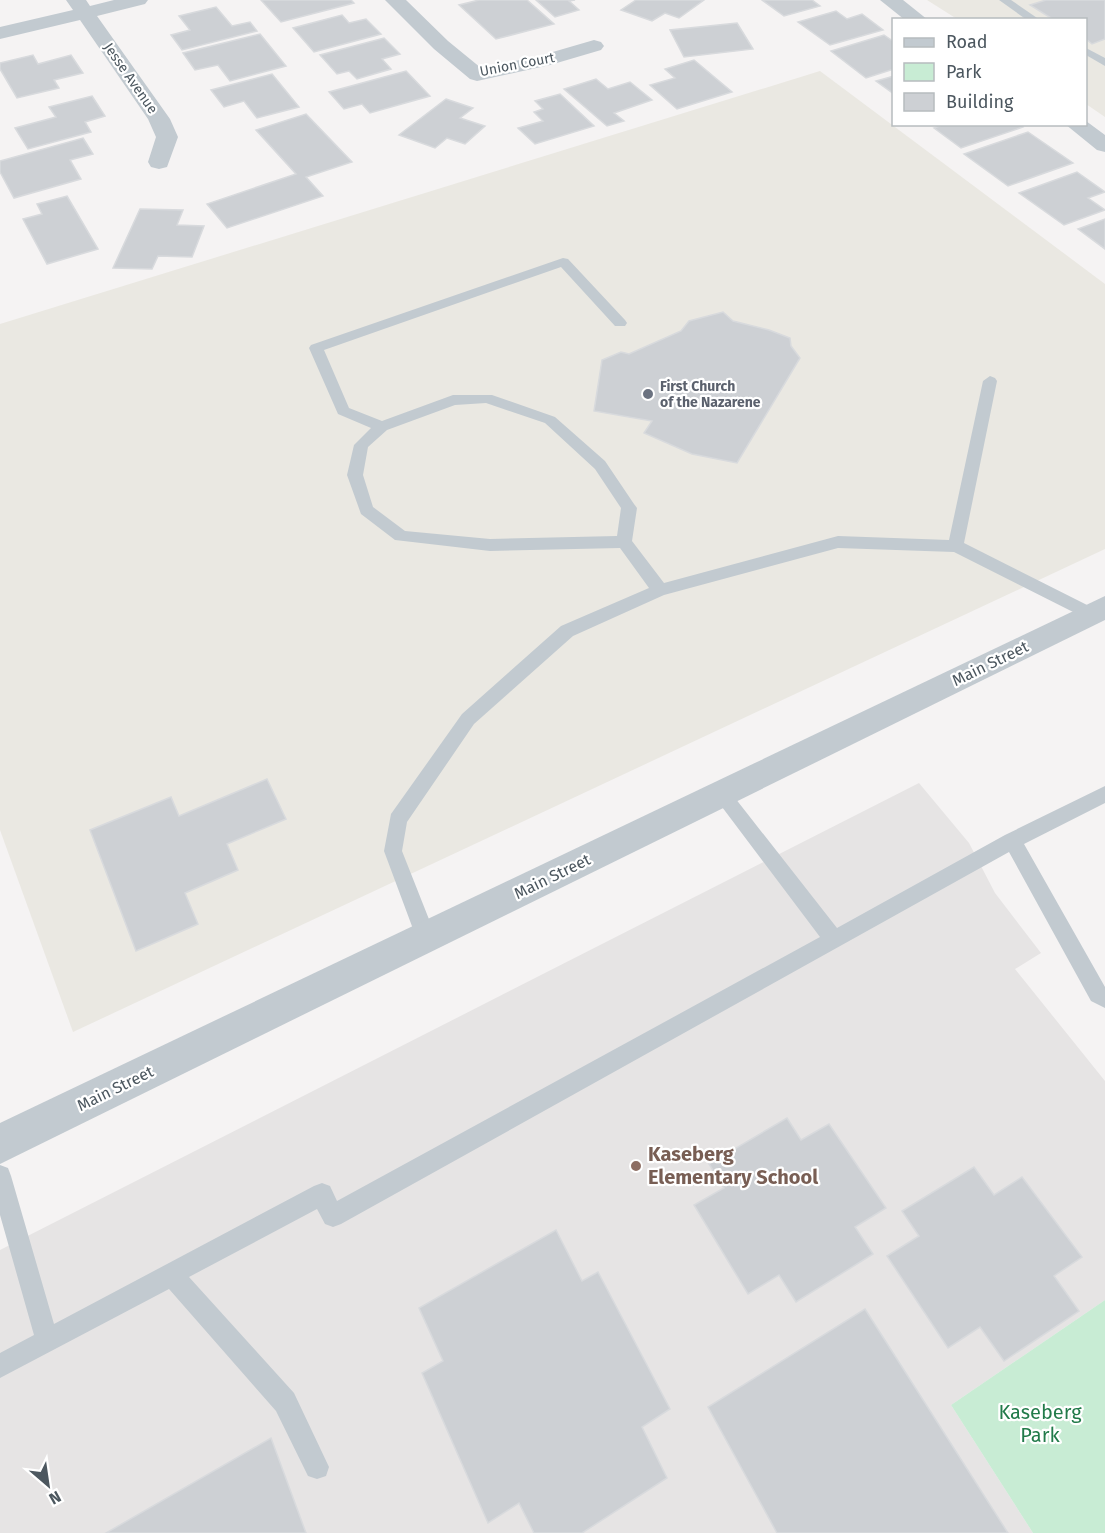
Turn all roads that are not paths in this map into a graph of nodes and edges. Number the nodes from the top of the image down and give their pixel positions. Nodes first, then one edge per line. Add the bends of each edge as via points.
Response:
1 (138, 0) edge
2 (395, 0) edge
3 (890, 0) edge
4 (1004, 0) edge
5 (80, 6) edge
6 (916, 18) edge
7 (1032, 18) edge
8 (0, 33) edge
9 (594, 46) dead end
10 (1087, 52) edge
11 (1105, 63) edge
12 (1078, 126) edge
13 (1105, 145) edge
14 (159, 162) dead end
15 (620, 323) dead end
16 (990, 381) dead end
17 (382, 427) junction
18 (624, 542) junction
19 (956, 546) junction
20 (660, 590) junction
21 (1098, 610) edge
22 (722, 794) junction
23 (1105, 794) edge
24 (1012, 841) junction
25 (426, 937) junction
26 (834, 940) junction
27 (1105, 999) edge
28 (0, 1144) edge
29 (0, 1176) edge
30 (171, 1274) junction
31 (47, 1341) junction
32 (0, 1366) edge
33 (317, 1467) dead end

1 - 5 street
2 - 9 street, Union Court via 477,75
3 - 6 street
4 - 7 lane
5 - 8 street
5 - 14 street, Jesse Avenue via 159,119 167,137
10 - 11 lane
12 - 13 street
15 - 17 lane via 563,262 316,348 343,411
16 - 19 lane
17 - 18 lane via 453,400 487,398 550,420 600,465 629,508
17 - 18 lane via 361,445 355,475 366,510 401,536 490,545
18 - 20 lane
19 - 20 lane via 838,542
19 - 21 lane
20 - 25 lane via 567,631 468,719 399,820 393,851
21 - 22 street, Main Street
22 - 25 street, Main Street
22 - 26 lane
23 - 24 lane
24 - 26 lane
24 - 27 lane via 1098,994
25 - 28 street, Main Street
26 - 30 lane via 333,1216 322,1194
29 - 31 lane
30 - 31 lane
30 - 33 lane via 285,1402
31 - 32 lane

